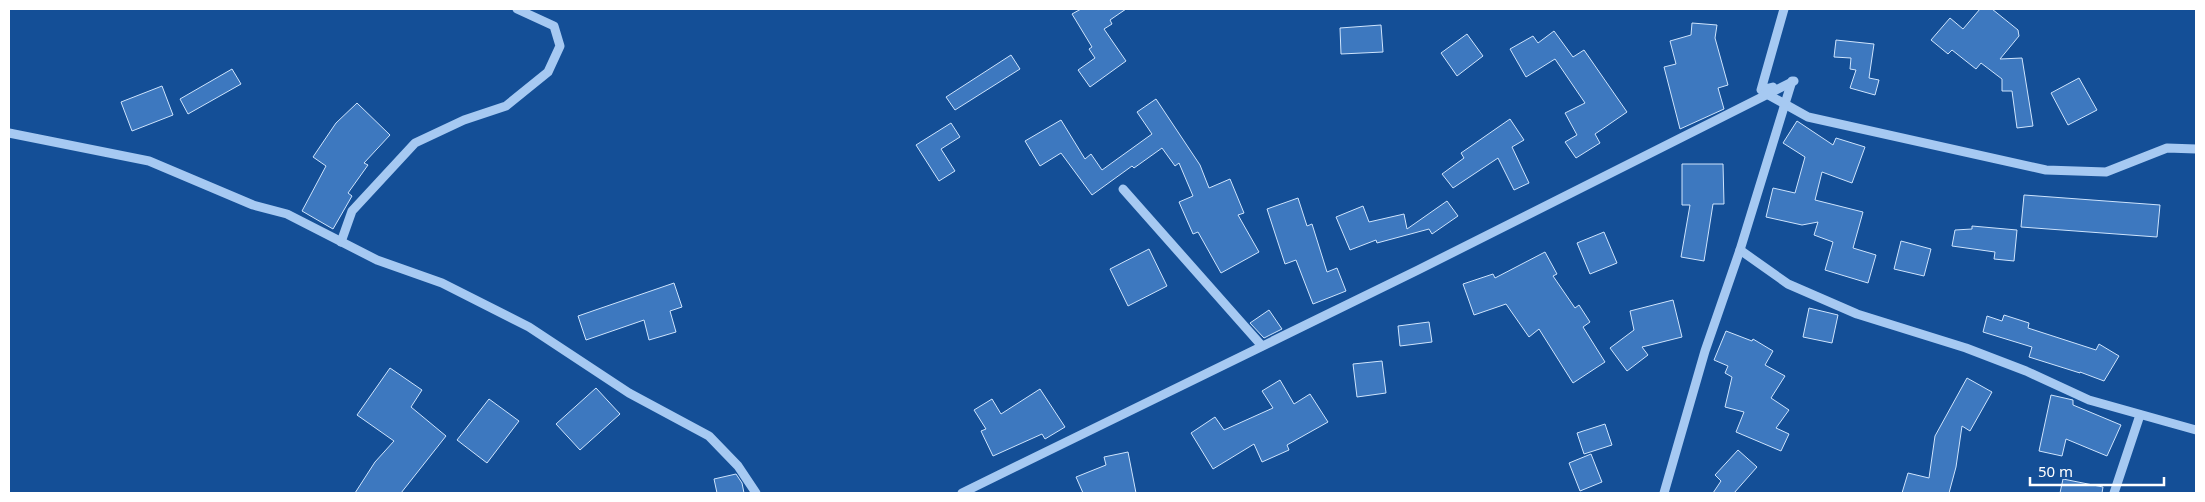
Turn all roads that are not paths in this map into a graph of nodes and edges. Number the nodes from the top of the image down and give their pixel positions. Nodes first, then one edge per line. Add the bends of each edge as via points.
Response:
1 (518, 9) edge
2 (1784, 9) edge
3 (1794, 81) junction
4 (1761, 90) junction
5 (9, 133) edge
6 (2196, 149) edge
7 (1124, 189) dead end
8 (340, 242) junction
9 (1740, 250) junction
10 (1262, 346) junction
11 (2140, 415) junction
12 (2196, 430) edge
13 (756, 493) edge
14 (962, 493) edge
15 (1664, 493) edge
16 (2114, 493) edge

1 - 8 street via 554,26 560,46 548,72 506,106 464,120 415,143 352,211
2 - 4 street
3 - 4 street
3 - 9 street
3 - 10 street
4 - 6 street via 1808,117 2046,170 2106,172 2167,148
5 - 8 street via 149,161 253,205 287,214
7 - 10 street
8 - 13 street via 377,260 442,283 529,327 629,394 709,436 738,466
9 - 11 street via 1788,284 1857,314 1966,348 2089,400
9 - 15 street via 1705,350
10 - 14 street
11 - 12 street
11 - 16 street

